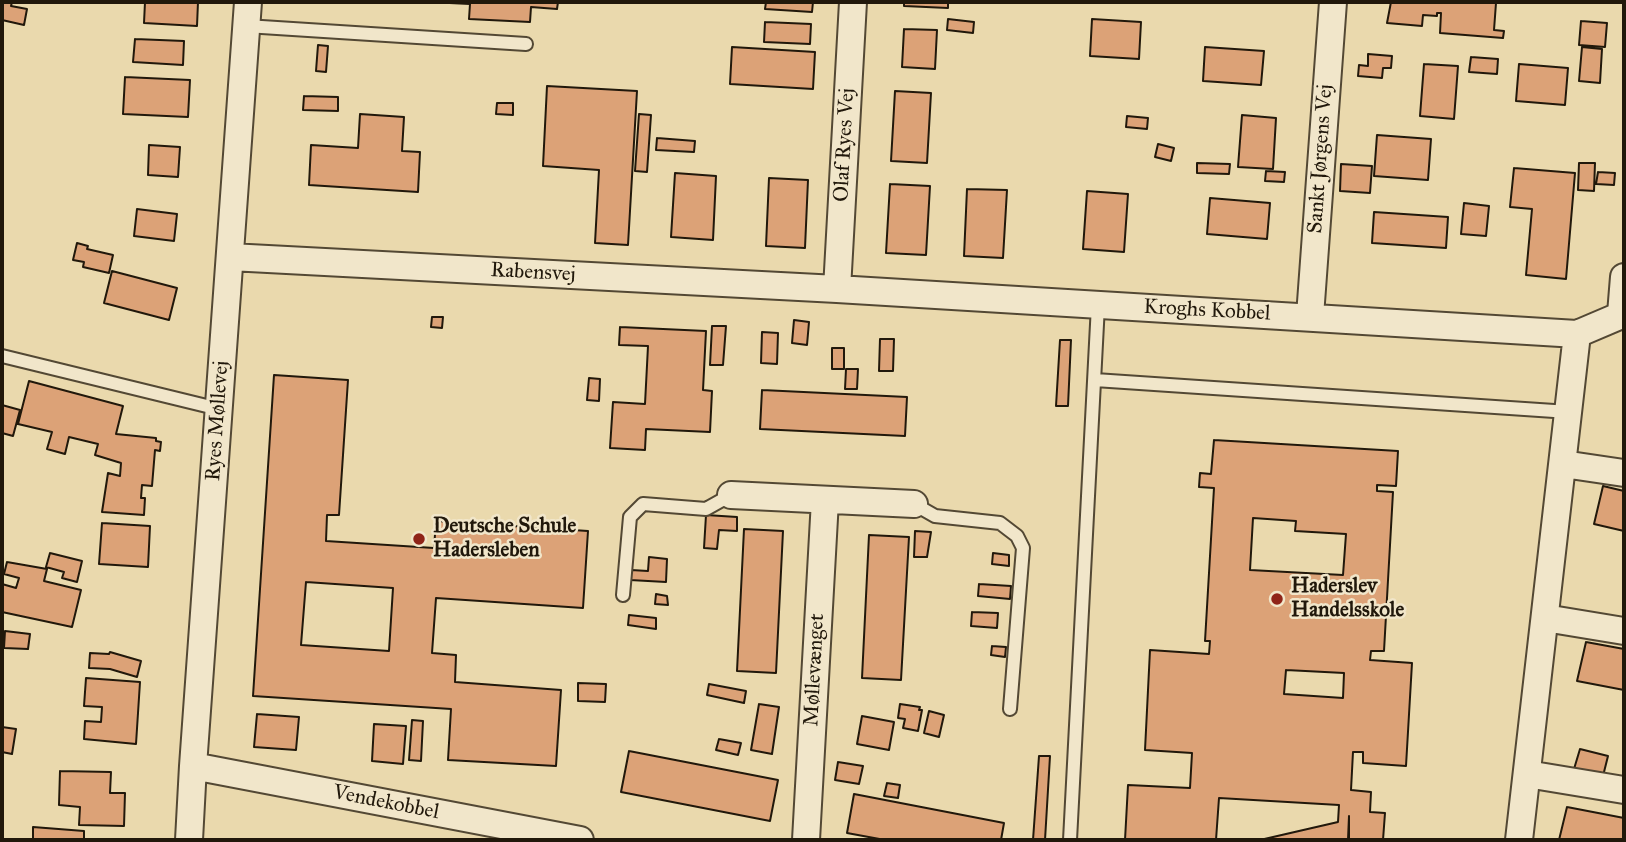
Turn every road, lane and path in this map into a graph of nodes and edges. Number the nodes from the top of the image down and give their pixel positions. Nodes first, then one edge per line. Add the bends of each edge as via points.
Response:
1 (853, 2) edge
2 (1333, 2) edge
3 (247, 14) edge
4 (526, 44) dead end
5 (230, 257) junction
6 (1624, 277) edge
7 (836, 289) junction
8 (1098, 305) junction
9 (1623, 314) edge
10 (1310, 316) junction
11 (1577, 334) junction
12 (2, 356) edge
13 (1096, 380) junction
14 (219, 409) junction
15 (1569, 412) junction
16 (1563, 464) junction
17 (1624, 473) edge
18 (731, 495) joint
19 (825, 500) junction
20 (914, 504) joint
21 (624, 595) dead end
22 (1545, 618) junction
23 (1624, 631) edge
24 (1010, 709) dead end
25 (193, 766) junction
26 (1527, 774) junction
27 (1624, 790) edge
28 (189, 840) edge
29 (580, 840) edge
30 (806, 840) edge
31 (1070, 840) edge
32 (1519, 840) edge

1 - 7 street, Olaf Ryes Vej
2 - 10 street, Sankt Jørgens Vej
3 - 4 lane
3 - 5 street, Ryes Møllevej
5 - 7 street, Rabensvej
5 - 14 street, Ryes Møllevej
6 - 9 street, Kroghs Kobbel
7 - 8 street, Kroghs Kobbel
8 - 10 street, Kroghs Kobbel
8 - 13 lane
9 - 11 street, Kroghs Kobbel
10 - 11 street, Kroghs Kobbel
11 - 15 street
12 - 14 lane
13 - 15 lane
13 - 31 lane
14 - 25 street, Ryes Møllevej
15 - 16 street
16 - 17 street
16 - 22 street
18 - 19 street
18 - 21 lane via 706,509 643,504 630,517
19 - 20 street
19 - 30 street, Møllevænget
20 - 24 lane via 934,516 1000,523 1017,536 1023,548
22 - 23 street
22 - 26 street
25 - 28 street, Ryes Møllevej
25 - 29 street, Vendekobbel
26 - 27 street
26 - 32 street

